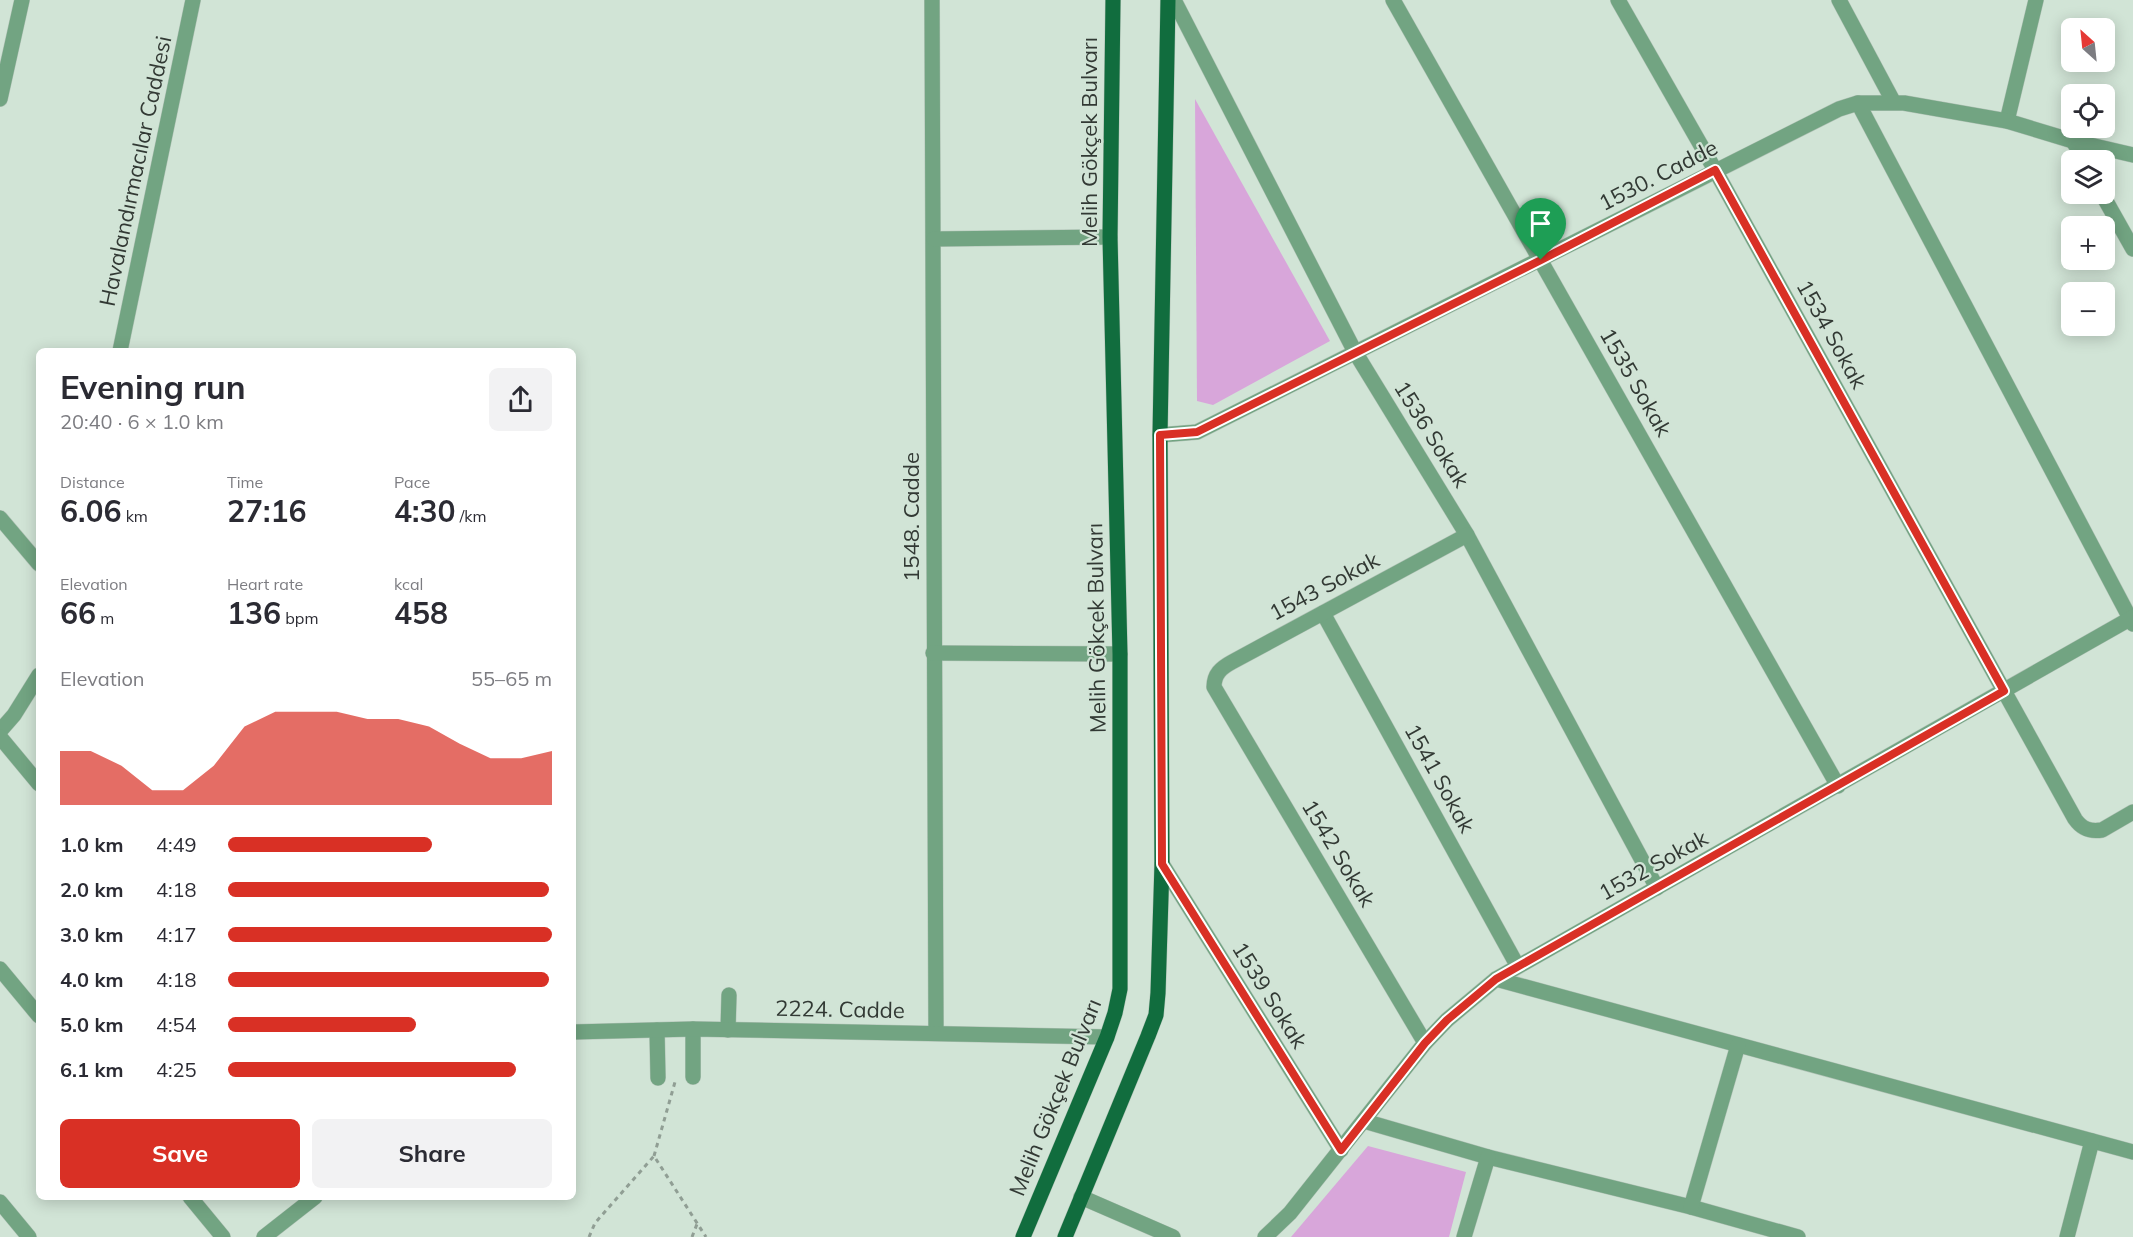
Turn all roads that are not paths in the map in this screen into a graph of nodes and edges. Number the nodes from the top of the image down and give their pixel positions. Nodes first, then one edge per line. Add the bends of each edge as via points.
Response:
1 (22, 0) edge
2 (193, 0) edge
3 (932, 0) edge
4 (1113, 0) edge
5 (1168, 0) edge
6 (1174, 0) edge
7 (1393, 0) edge
8 (1618, 0) edge
9 (1839, 0) edge
10 (2036, 0) edge
11 (0, 99) edge
12 (1893, 101) junction
13 (1858, 104) junction
14 (2007, 121) junction
15 (2073, 141) junction
16 (2078, 150) edge
17 (2133, 155) edge
18 (1715, 170) junction
19 (2108, 204) edge
20 (1110, 237) junction
21 (934, 239) junction
22 (2133, 249) edge
23 (1541, 260) junction
24 (121, 348) edge
25 (1355, 352) junction
26 (1160, 435) junction
27 (0, 518) edge
28 (1467, 535) junction
29 (36, 560) edge
30 (1323, 613) junction
31 (2132, 620) edge
32 (933, 653) junction
33 (1120, 654) junction
34 (36, 680) edge
35 (1214, 687) joint
36 (2004, 691) junction
37 (0, 731) edge
38 (0, 737) edge
39 (36, 780) edge
40 (1838, 786) junction
41 (2133, 812) edge
42 (1162, 864) junction
43 (1658, 888) junction
44 (1518, 965) junction
45 (0, 969) edge
46 (1496, 979) junction
47 (729, 994) dead end
48 (36, 1012) edge
49 (693, 1029) junction
50 (657, 1030) junction
51 (728, 1030) junction
52 (576, 1032) edge
53 (936, 1033) junction
54 (1107, 1037) junction
55 (1425, 1043) junction
56 (1738, 1045) junction
57 (693, 1077) dead end
58 (658, 1078) dead end
59 (1364, 1121) junction
60 (2092, 1141) junction
61 (1341, 1150) junction
62 (2133, 1152) edge
63 (1488, 1157) junction
64 (1081, 1197) junction
65 (192, 1200) edge
66 (311, 1200) edge
67 (0, 1202) edge
68 (1691, 1207) junction
69 (29, 1237) edge
70 (223, 1237) edge
71 (264, 1237) edge
72 (1023, 1237) edge
73 (1065, 1237) edge
74 (1173, 1237) edge
75 (1265, 1237) edge
76 (1464, 1237) edge
77 (1798, 1237) edge
78 (2067, 1237) edge

1 - 11 street
2 - 24 street, Havalandırmacılar Caddesi
3 - 21 street, 1548. Cadde
4 - 20 main road, Melih Gökçek Bulvarı
5 - 26 main road
6 - 25 street, 1536 Sokak
7 - 23 street, 1535 Sokak
8 - 18 street, 1534 Sokak
9 - 12 street
10 - 14 street
12 - 13 street, 1530. Cadde
12 - 14 street, 1530. Cadde
13 - 18 street, 1530. Cadde via 1839,109
13 - 31 street
14 - 15 street, 1530. Cadde
15 - 16 street
15 - 17 street, 1530. Cadde
18 - 23 street, 1530. Cadde
18 - 36 street, 1534 Sokak
19 - 22 street
20 - 21 street
20 - 33 main road, Melih Gökçek Bulvarı
21 - 32 street, 1548. Cadde
23 - 25 street, 1530. Cadde
23 - 40 street, 1535 Sokak
25 - 26 street, 1530. Cadde via 1197,432
25 - 28 street, 1536 Sokak
26 - 42 main road
27 - 29 street
28 - 30 street, 1543 Sokak
28 - 43 street, 1536 Sokak
30 - 35 street, 1543 Sokak via 1222,668
30 - 44 street, 1541 Sokak
31 - 36 street, 1532 Sokak
32 - 33 street
32 - 53 street, 1548. Cadde
33 - 54 main road, Melih Gökçek Bulvarı via 1120,989
34 - 37 street
35 - 55 street, 1542 Sokak
36 - 40 street, 1532 Sokak
36 - 41 street, 1534 Sokak via 2079,824 2091,831 2102,830
38 - 39 street
40 - 43 street, 1532 Sokak
42 - 61 street, 1539 Sokak
42 - 64 main road via 1156,1015
43 - 44 street, 1532 Sokak
44 - 46 street, 1532 Sokak
45 - 48 street
46 - 55 street, 1532 Sokak
46 - 56 street
47 - 51 street
49 - 50 street, 2224. Cadde
49 - 51 street, 2224. Cadde
49 - 57 street
50 - 52 street, 2224. Cadde
50 - 58 street
51 - 53 street, 2224. Cadde
53 - 54 street, 2224. Cadde
54 - 72 main road, Melih Gökçek Bulvarı
55 - 59 street, 1532 Sokak
56 - 60 street
56 - 68 street
59 - 61 street, 1532 Sokak
59 - 63 street
60 - 62 street
60 - 78 street
61 - 75 street, 1532 Sokak via 1290,1213
63 - 68 street
63 - 76 street
64 - 73 main road
64 - 74 street
65 - 70 street
66 - 71 street
67 - 69 street
68 - 77 street

